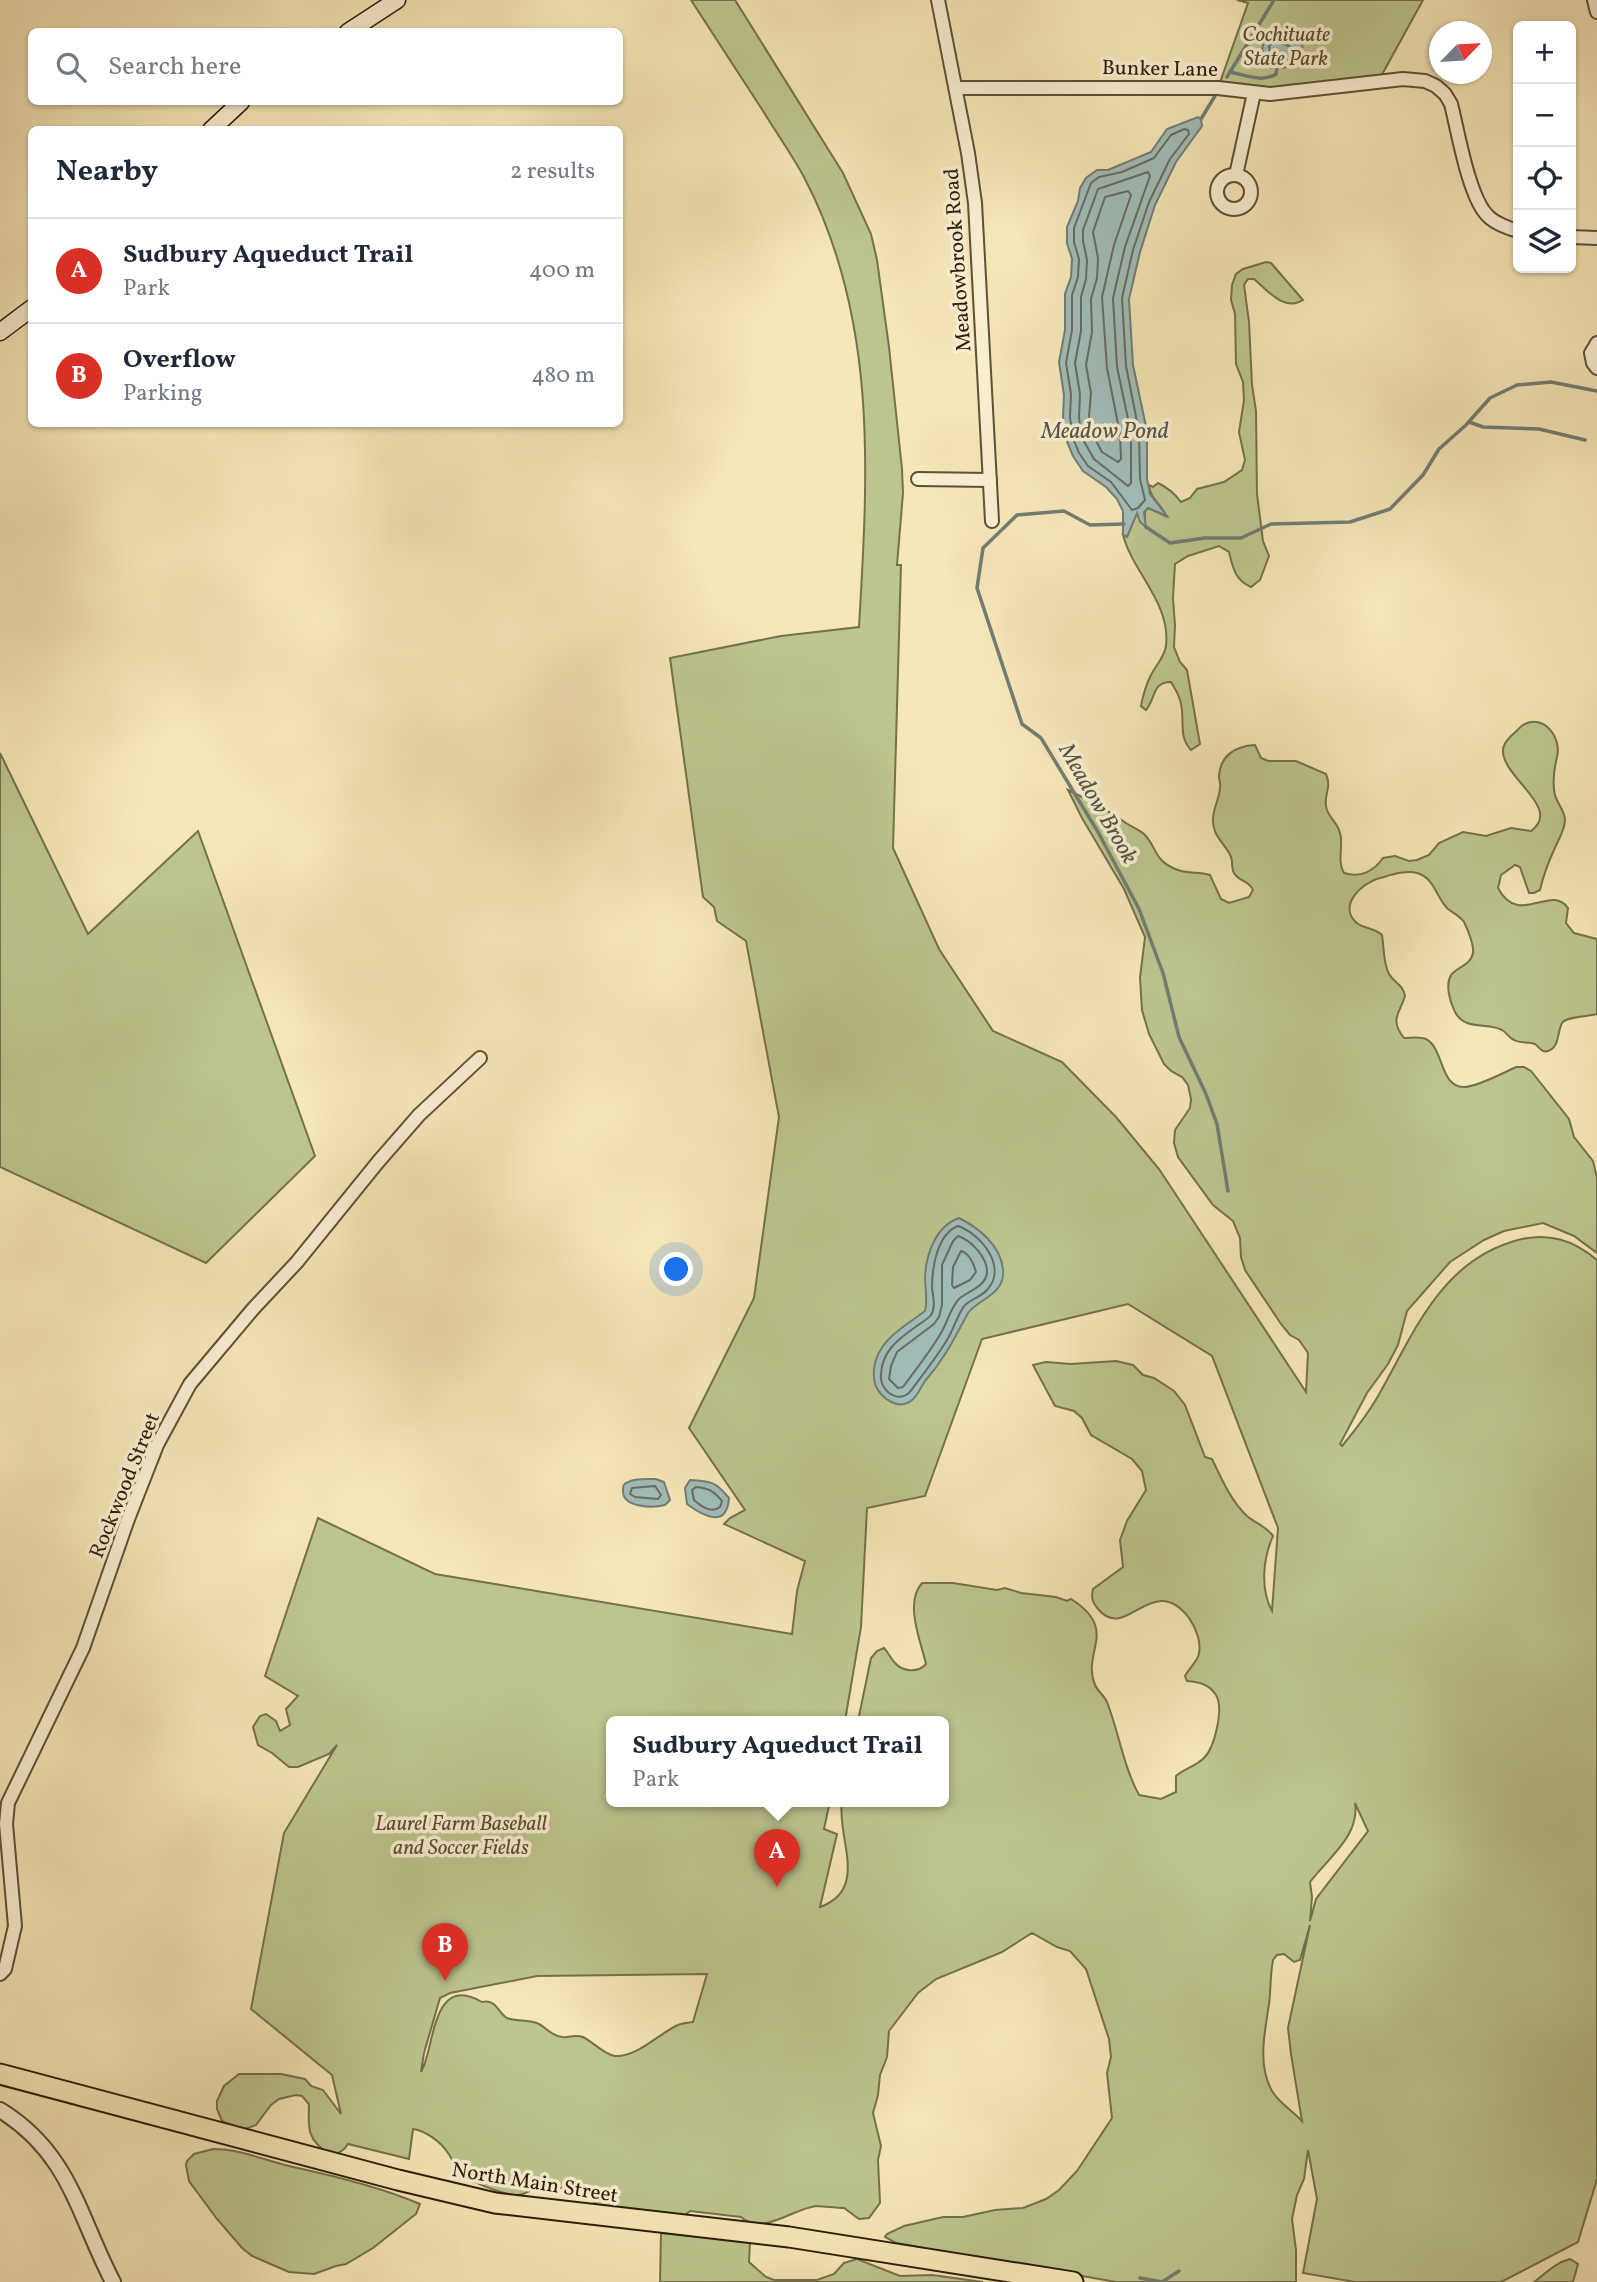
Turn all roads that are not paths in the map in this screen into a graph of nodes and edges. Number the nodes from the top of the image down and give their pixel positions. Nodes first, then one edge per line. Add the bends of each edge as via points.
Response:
1 (397, 0) edge
2 (938, 0) edge
3 (1594, 0) edge
4 (1597, 12) edge
5 (354, 28) edge
6 (956, 88) junction
7 (1254, 93) junction
8 (238, 105) edge
9 (215, 126) edge
10 (1236, 175) dead end
11 (1513, 229) edge
12 (1576, 237) edge
13 (1597, 238) edge
14 (28, 311) edge
15 (0, 332) edge
16 (1597, 343) edge
17 (1597, 368) edge
18 (918, 479) dead end
19 (990, 480) junction
20 (992, 520) dead end
21 (480, 1058) dead end
22 (0, 1974) edge
23 (0, 2074) edge
24 (0, 2110) edge
25 (113, 2282) edge
26 (1073, 2282) edge

1 - 5 main road
2 - 6 street, Meadowbrook Road
3 - 4 street
6 - 7 street, Bunker Lane via 1218,88
6 - 19 street, Meadowbrook Road via 975,203
7 - 10 street
7 - 11 street, Bunker Lane via 1391,79 1415,79 1436,86 1451,104 1477,200 1488,217
8 - 9 main road
12 - 13 street
14 - 15 main road
16 - 17 street via 1591,353
18 - 19 street
19 - 20 street, Meadowbrook Road
21 - 22 street, Rockwood Street via 419,1115 378,1162 190,1384 167,1424 83,1648 8,1803 15,1926
23 - 26 main road, North Main Street via 486,2201 789,2236
24 - 25 street via 28,2130 51,2156

